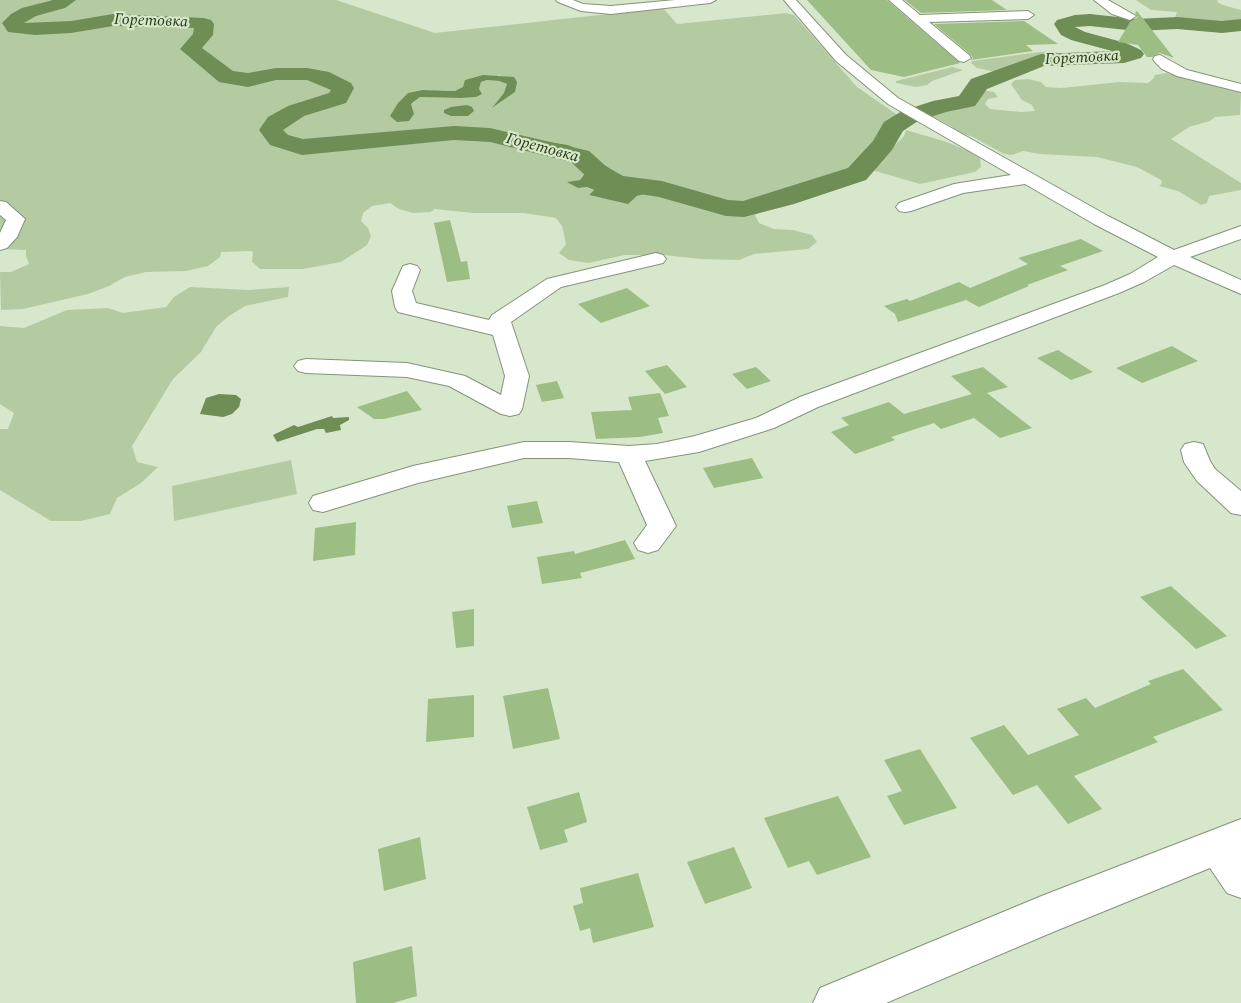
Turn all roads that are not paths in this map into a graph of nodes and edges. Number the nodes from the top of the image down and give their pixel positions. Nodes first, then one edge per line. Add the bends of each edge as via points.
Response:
1 (562, 0) edge
2 (710, 0) edge
3 (790, 0) edge
4 (895, 0) edge
5 (1100, 0) edge
6 (1028, 14) dead end
7 (1130, 16) dead end
8 (918, 19) junction
9 (964, 58) dead end
10 (1160, 60) dead end
11 (1241, 88) edge
12 (1029, 178) junction
13 (0, 206) edge
14 (905, 207) dead end
15 (1241, 232) edge
16 (0, 244) edge
17 (1173, 257) junction
18 (656, 259) dead end
19 (410, 270) dead end
20 (1241, 288) edge
21 (502, 330) junction
22 (306, 366) dead end
23 (510, 409) junction
24 (524, 450) junction
25 (1194, 450) dead end
26 (629, 454) junction
27 (323, 503) dead end
28 (1241, 506) edge
29 (648, 543) dead end
30 (1230, 842) edge
31 (1241, 879) edge
32 (835, 1003) edge

1 - 2 street via 581,7 611,10
3 - 12 street via 851,67 879,91 909,112
4 - 8 street
5 - 7 street
6 - 8 street
8 - 9 street
10 - 11 street via 1182,73
12 - 14 street via 960,188
12 - 17 street
13 - 16 street via 16,219
15 - 17 street
17 - 20 street
17 - 26 street via 1154,270 1120,285 809,402 765,423 699,444
18 - 21 street via 554,283 500,320
19 - 21 street via 402,292 406,307
21 - 23 street via 517,376
22 - 23 street via 407,370 457,381
23 - 24 street via 510,426
24 - 26 street
24 - 27 street via 413,475
25 - 28 street via 1206,475
26 - 29 street via 662,526
30 - 31 street
30 - 32 street via 1044,915

